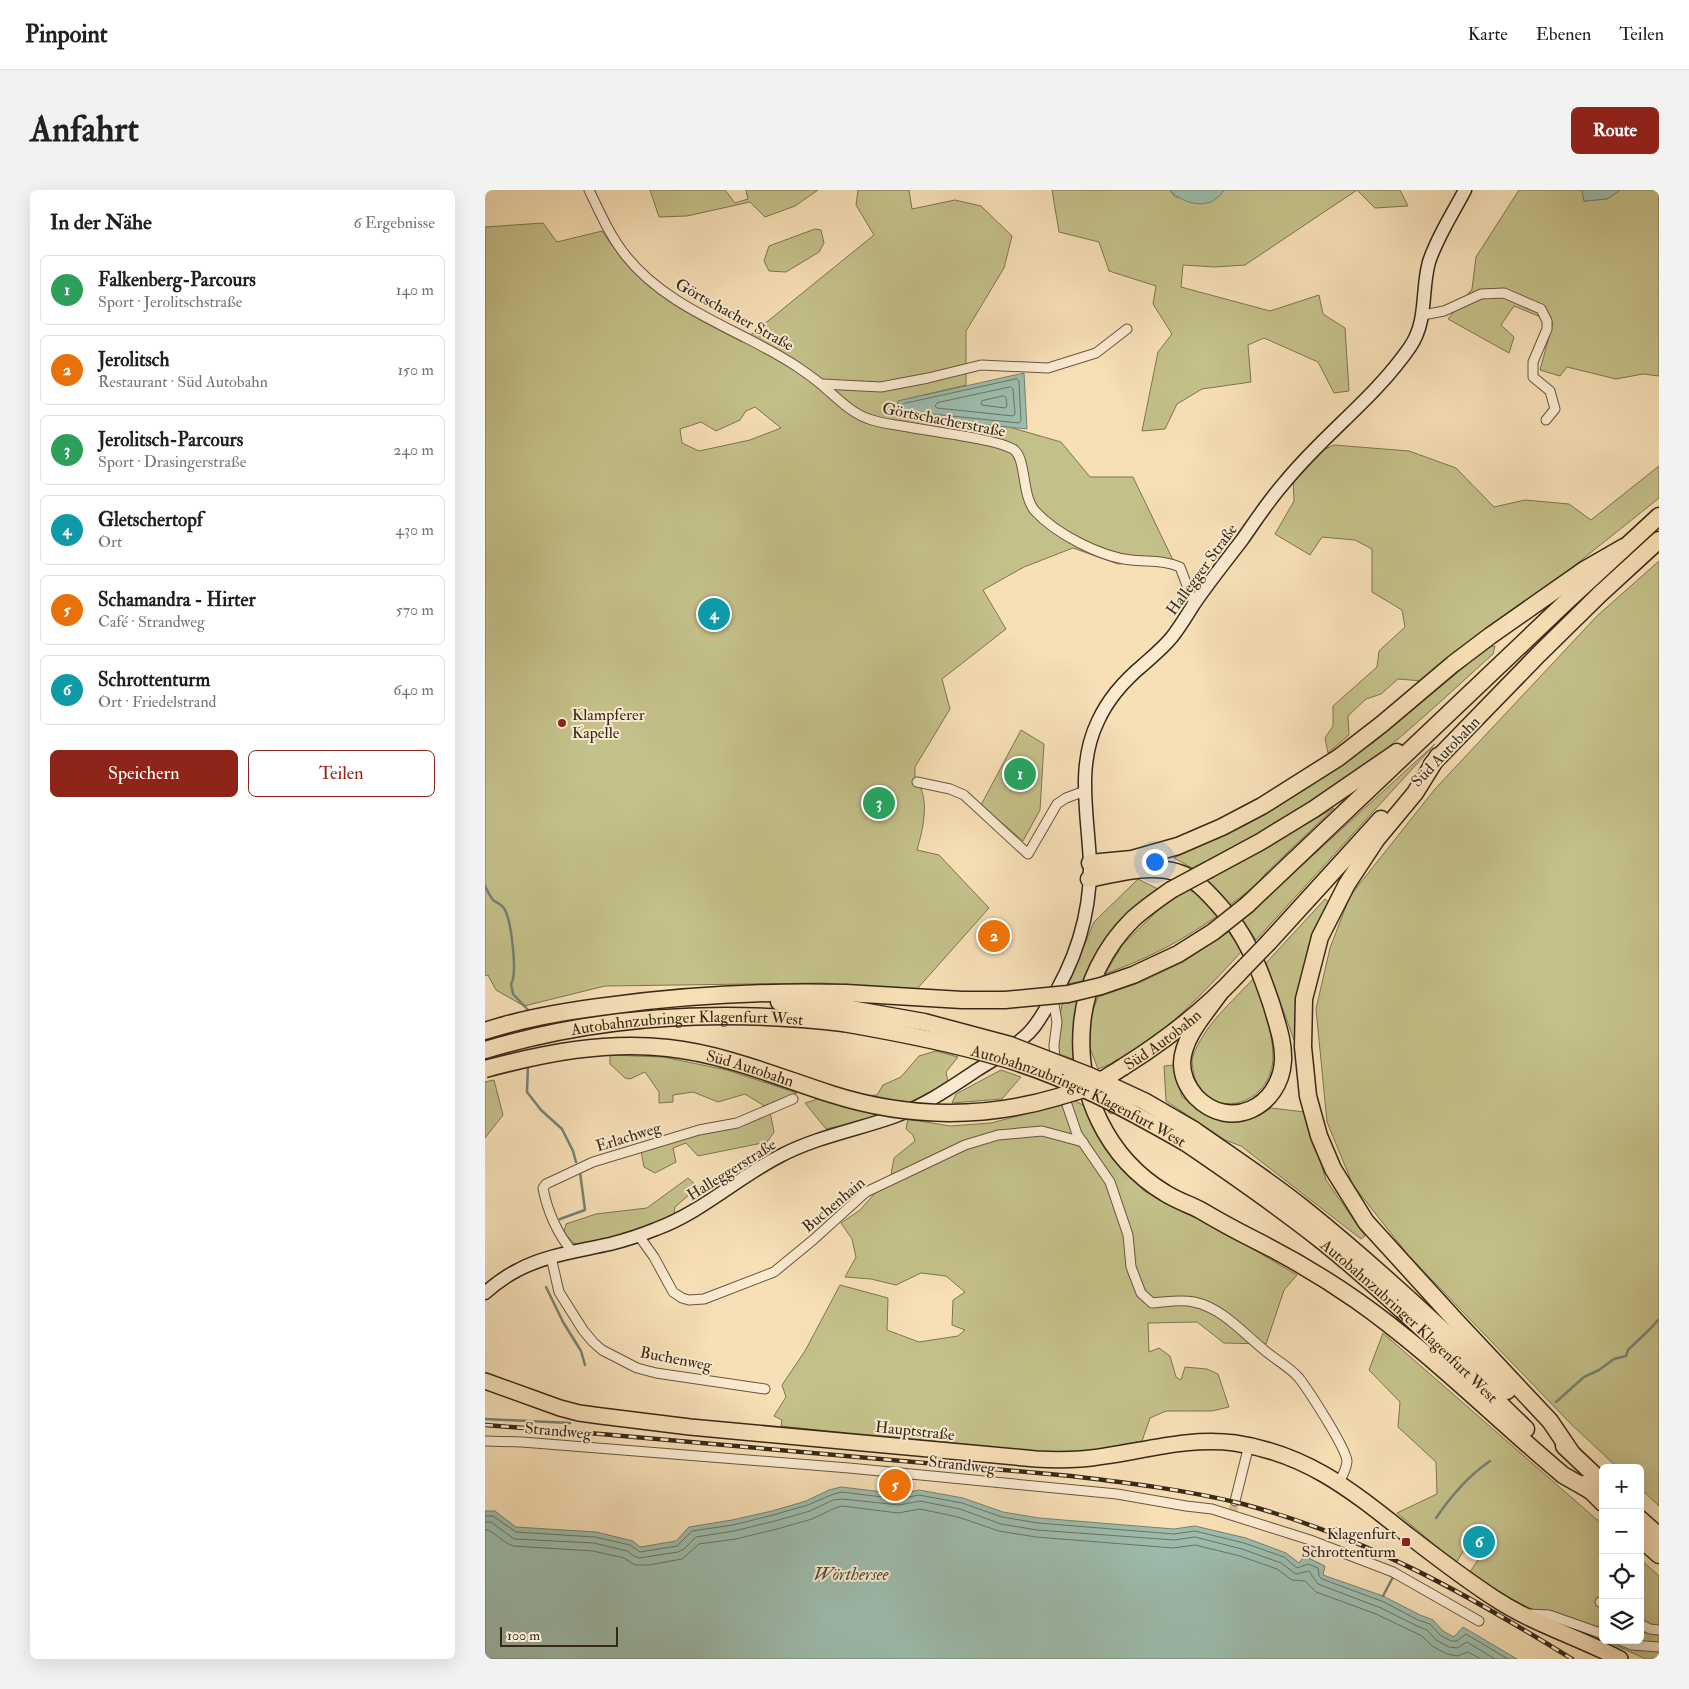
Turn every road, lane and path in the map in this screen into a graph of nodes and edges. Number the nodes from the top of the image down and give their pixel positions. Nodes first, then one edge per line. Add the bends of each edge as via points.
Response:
1 (589, 190) edge
2 (1465, 190) edge
3 (1423, 316) junction
4 (1127, 329) dead end
5 (822, 384) junction
6 (871, 420) joint
7 (1546, 420) dead end
8 (1659, 516) edge
9 (1659, 540) edge
10 (1624, 547) junction
11 (1194, 604) junction
12 (1427, 734) junction
13 (1439, 756) junction
14 (917, 782) dead end
15 (1085, 791) junction
16 (1089, 871) junction
17 (1219, 994) junction
18 (1053, 998) junction
19 (844, 1008) junction
20 (485, 1031) edge
21 (485, 1050) edge
22 (485, 1069) edge
23 (793, 1099) dead end
24 (1190, 1137) junction
25 (1083, 1142) junction
26 (639, 1236) junction
27 (573, 1252) junction
28 (551, 1257) junction
29 (485, 1293) edge
30 (1450, 1326) junction
31 (485, 1381) edge
32 (765, 1389) dead end
33 (485, 1441) edge
34 (1249, 1445) junction
35 (1339, 1483) junction
36 (1597, 1487) edge
37 (1235, 1501) tunnel mouth
38 (1644, 1523) edge
39 (1659, 1536) edge
40 (1644, 1542) edge
41 (1659, 1555) edge
42 (1522, 1614) junction
43 (1479, 1621) dead end
44 (1644, 1626) edge
45 (1659, 1630) edge
46 (1599, 1633) edge
47 (1630, 1644) edge
48 (1659, 1647) edge
49 (1619, 1659) edge

1 - 5 street, Görtschacher Straße via 615,241 639,271 663,291
2 - 3 main road, Hallegger Straße via 1430,259
3 - 7 street via 1444,311 1481,294 1504,293 1541,309 1547,328 1533,362 1533,377 1550,391 1555,409
3 - 11 main road, Hallegger Straße via 1413,342 1384,381 1285,481
4 - 5 street via 1096,353 1048,368 981,365 881,387
5 - 6 street, Görtschacher Straße via 843,404
6 - 11 street, Görtschacherstraße via 988,441 1014,450 1020,458 1030,504 1052,526 1109,556 1171,563 1179,567
8 - 10 highway, Süd Autobahn
9 - 13 highway, Süd Autobahn via 1579,615
10 - 12 highway, Süd Autobahn
10 - 16 highway via 1584,570 1490,636 1338,758 1283,793 1222,827 1178,846
11 - 15 main road, Hallegger Straße via 1174,635 1120,688 1097,721 1087,750
12 - 19 highway, Süd Autobahn, bridge via 1247,905 1179,954 1133,975 1068,994
12 - 36 highway, bridge via 1260,842 1171,890 1134,918 1097,969 1083,1016 1081,1051 1085,1084 1094,1112 1113,1146 1142,1176 1165,1193 1322,1277 1400,1332 1563,1475
13 - 17 highway, Süd Autobahn, bridge
13 - 30 highway via 1347,884 1320,937 1304,999 1303,1046 1308,1096 1319,1136 1333,1169 1366,1222 1407,1268
14 - 15 street via 964,795 1028,854 1057,804
15 - 16 main road, Hallegger Straße
16 - 17 highway via 1148,869 1179,874 1191,879 1213,897 1239,932 1266,988 1280,1032 1283,1062 1274,1090 1267,1099 1249,1110 1234,1114 1205,1106 1190,1090 1182,1063 1191,1034
16 - 18 main road, Hallegger Straße via 1087,908 1079,943
17 - 22 highway, Süd Autobahn, bridge via 1159,1044 1090,1087 1038,1103 1003,1109 944,1114 865,1103 726,1060 669,1048 582,1048
18 - 25 street via 1057,1022 1055,1064 1072,1123
18 - 26 main road, Halleggerstraße via 1024,1038 926,1104 795,1149 684,1217
19 - 20 highway, Süd Autobahn via 806,992 723,995 599,1007
19 - 21 highway, Autobahnzubringer Klagenfurt West via 775,1016 660,1018 625,1022 555,1032
19 - 24 highway, Autobahnzubringer Klagenfurt West, bridge via 924,1022 1010,1045 1144,1101
23 - 27 street, Erlachweg via 737,1123 699,1130 593,1162 546,1184 544,1193 553,1217
24 - 30 highway, Autobahnzubringer Klagenfurt West via 1302,1207
24 - 36 highway, Autobahnzubringer Klagenfurt West via 1392,1301
25 - 26 street, Buchenhain via 1042,1131 998,1136 965,1145 866,1192 774,1272 704,1299 689,1300 673,1292
25 - 35 street via 1110,1182 1128,1235 1131,1267 1141,1293 1152,1303 1195,1302 1215,1311 1238,1326 1298,1377 1344,1453 1347,1463
26 - 27 main road, Halleggerstraße
27 - 28 main road, Halleggerstraße
28 - 29 main road, Halleggerstraße via 514,1271
28 - 32 street, Buchenweg via 559,1292 583,1330 602,1350 637,1368 655,1373
30 - 36 highway, Autobahnzubringer Klagenfurt West via 1550,1422
31 - 34 main road, Hauptstraße via 579,1413 690,1427 1036,1459 1082,1459 1197,1442
33 - 43 street, Strandweg via 849,1468 1117,1494 1212,1509 1310,1540 1393,1572
34 - 35 main road, Hauptstraße via 1297,1460
34 - 37 street
35 - 42 main road, Hauptstraße via 1467,1579
38 - 39 highway
40 - 41 highway
42 - 46 street via 1549,1615
42 - 49 main road, Hauptstraße
44 - 45 street
47 - 48 street

